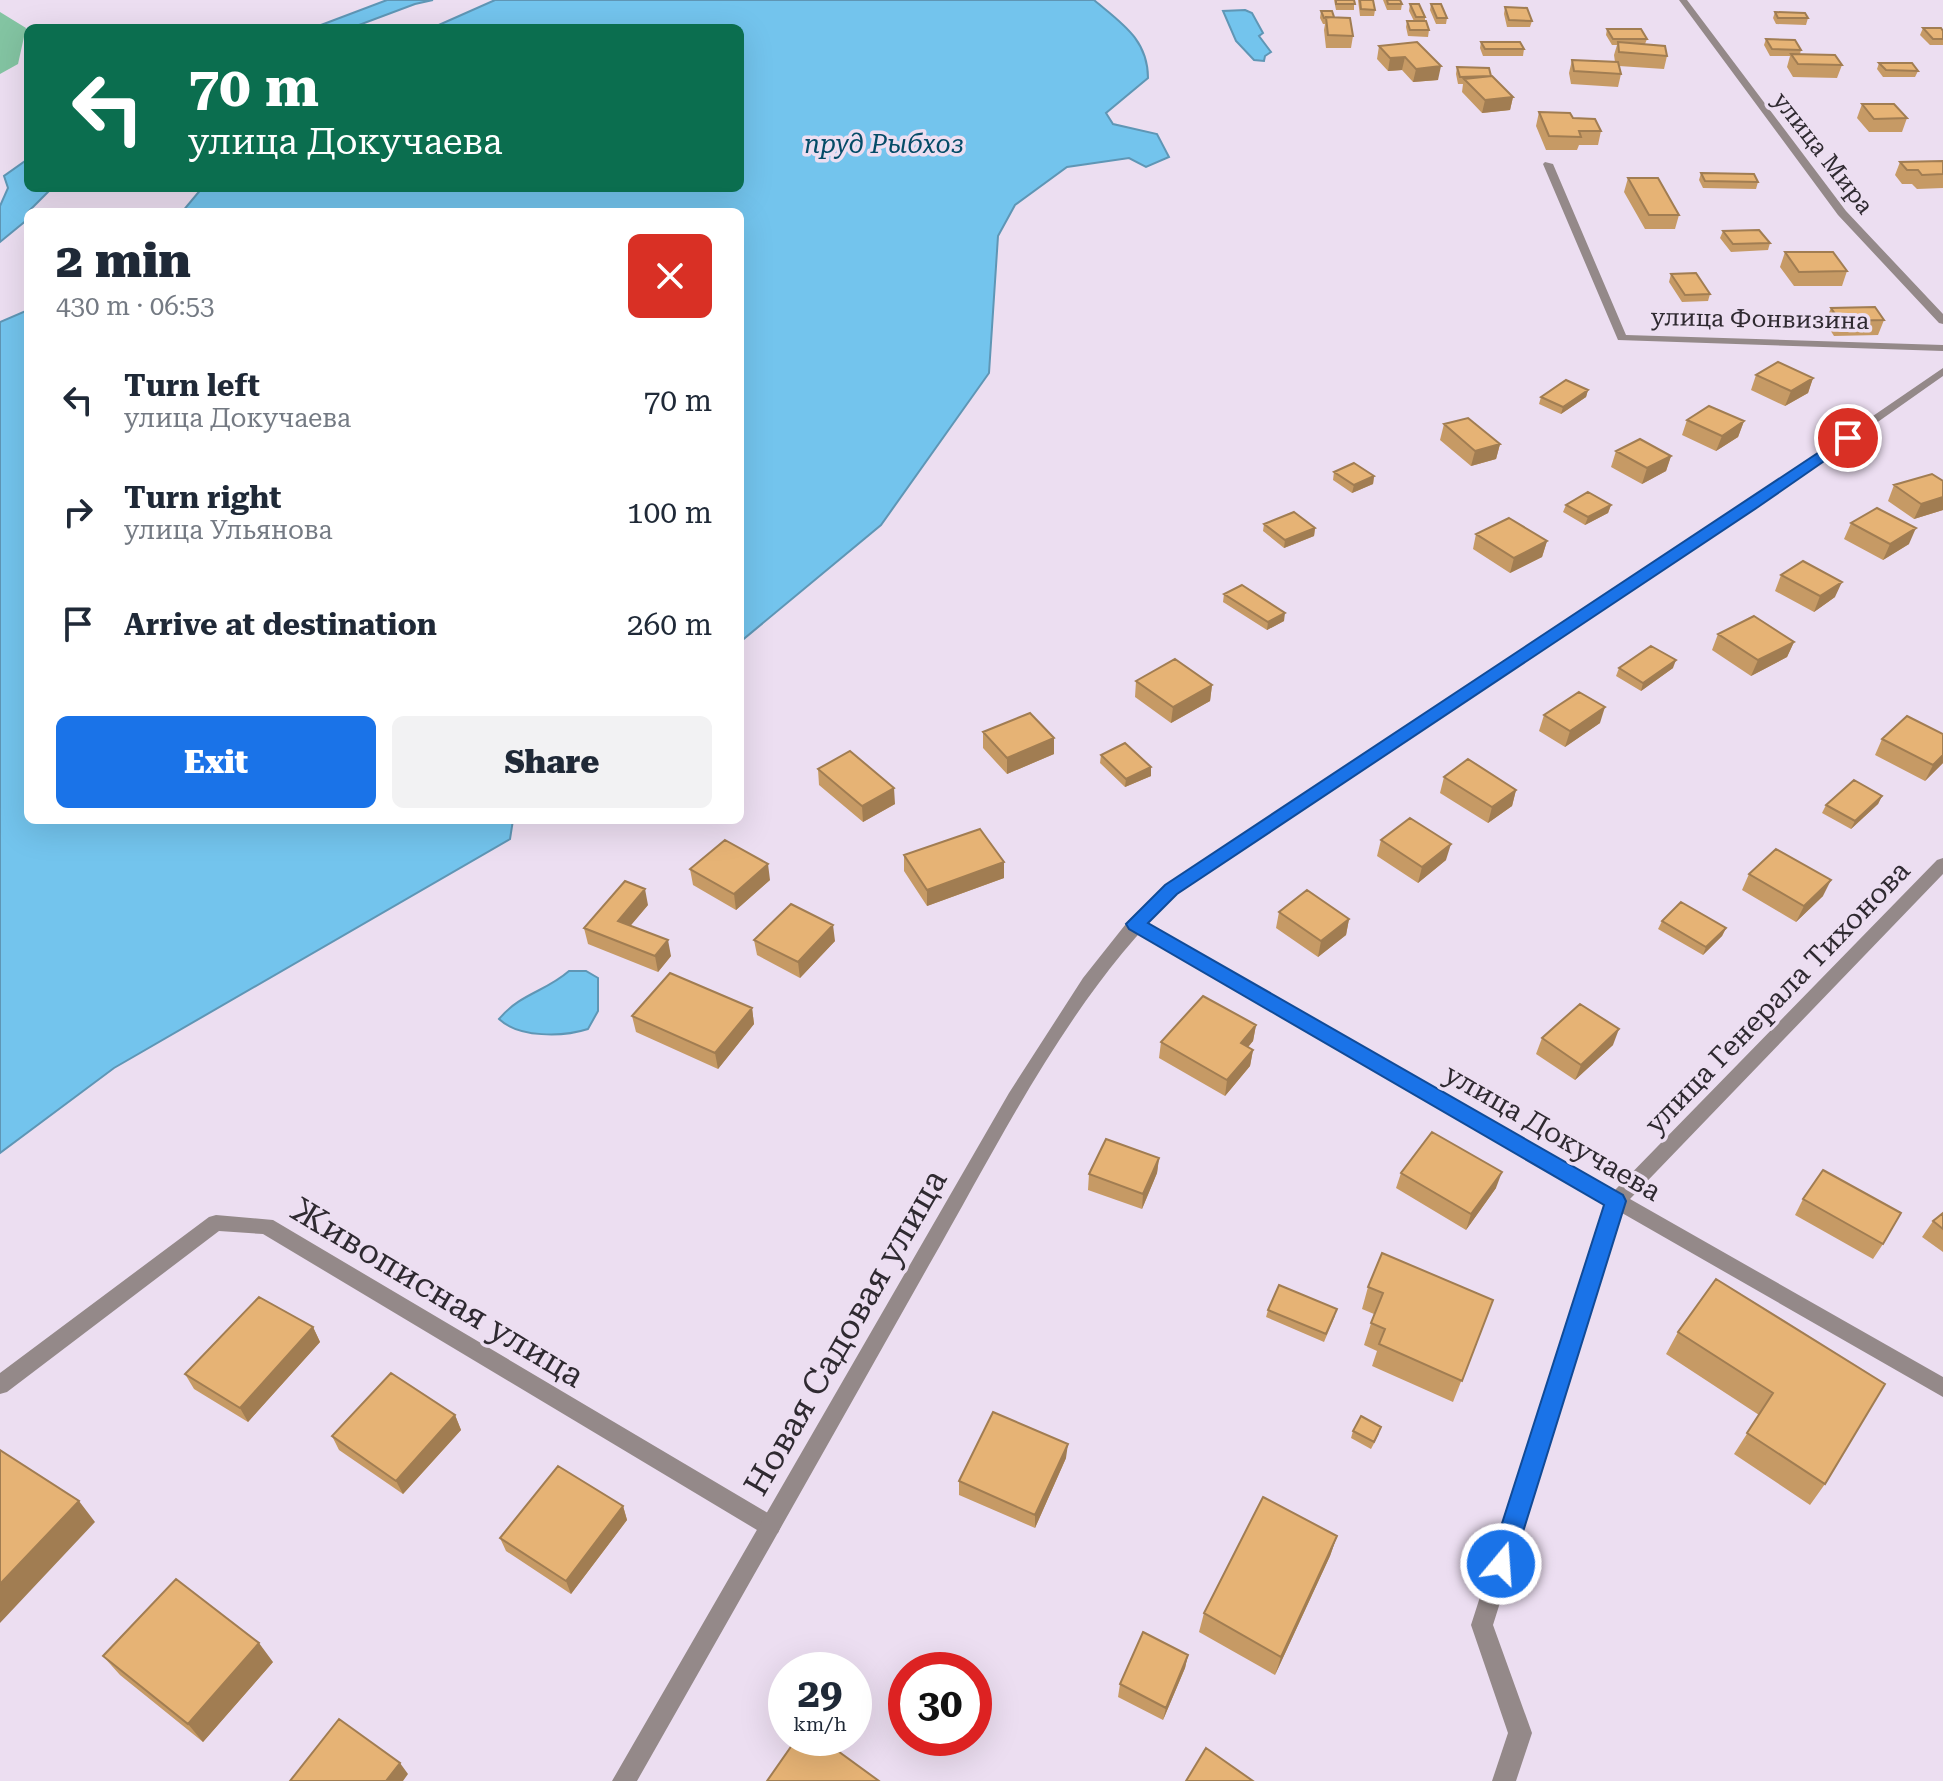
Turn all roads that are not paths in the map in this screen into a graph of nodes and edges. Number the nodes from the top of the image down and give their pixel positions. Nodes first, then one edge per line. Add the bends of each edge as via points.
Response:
1 (1683, 0) edge
2 (1548, 164) dead end
3 (1943, 321) edge
4 (1943, 348) edge
5 (1943, 371) edge
6 (1943, 864) edge
7 (1135, 924) junction
8 (1616, 1201) junction
9 (0, 1385) edge
10 (1943, 1388) edge
11 (770, 1526) junction
12 (624, 1781) edge
13 (1504, 1781) edge

1 - 3 street, улица Мира via 1842,213
2 - 4 street, улица Фонвизина via 1622,338
5 - 7 street, Новая Садовая улица via 1740,513 1171,890
6 - 8 street, улица Генерала Тихонова
7 - 8 street, улица Докучаева
7 - 11 street, Новая Садовая улица via 1089,982 1015,1098
8 - 10 street, улица Докучаева
8 - 13 street via 1482,1625 1520,1733
9 - 11 street, Живописная улица via 216,1223 266,1226
11 - 12 street, Новая Садовая улица

